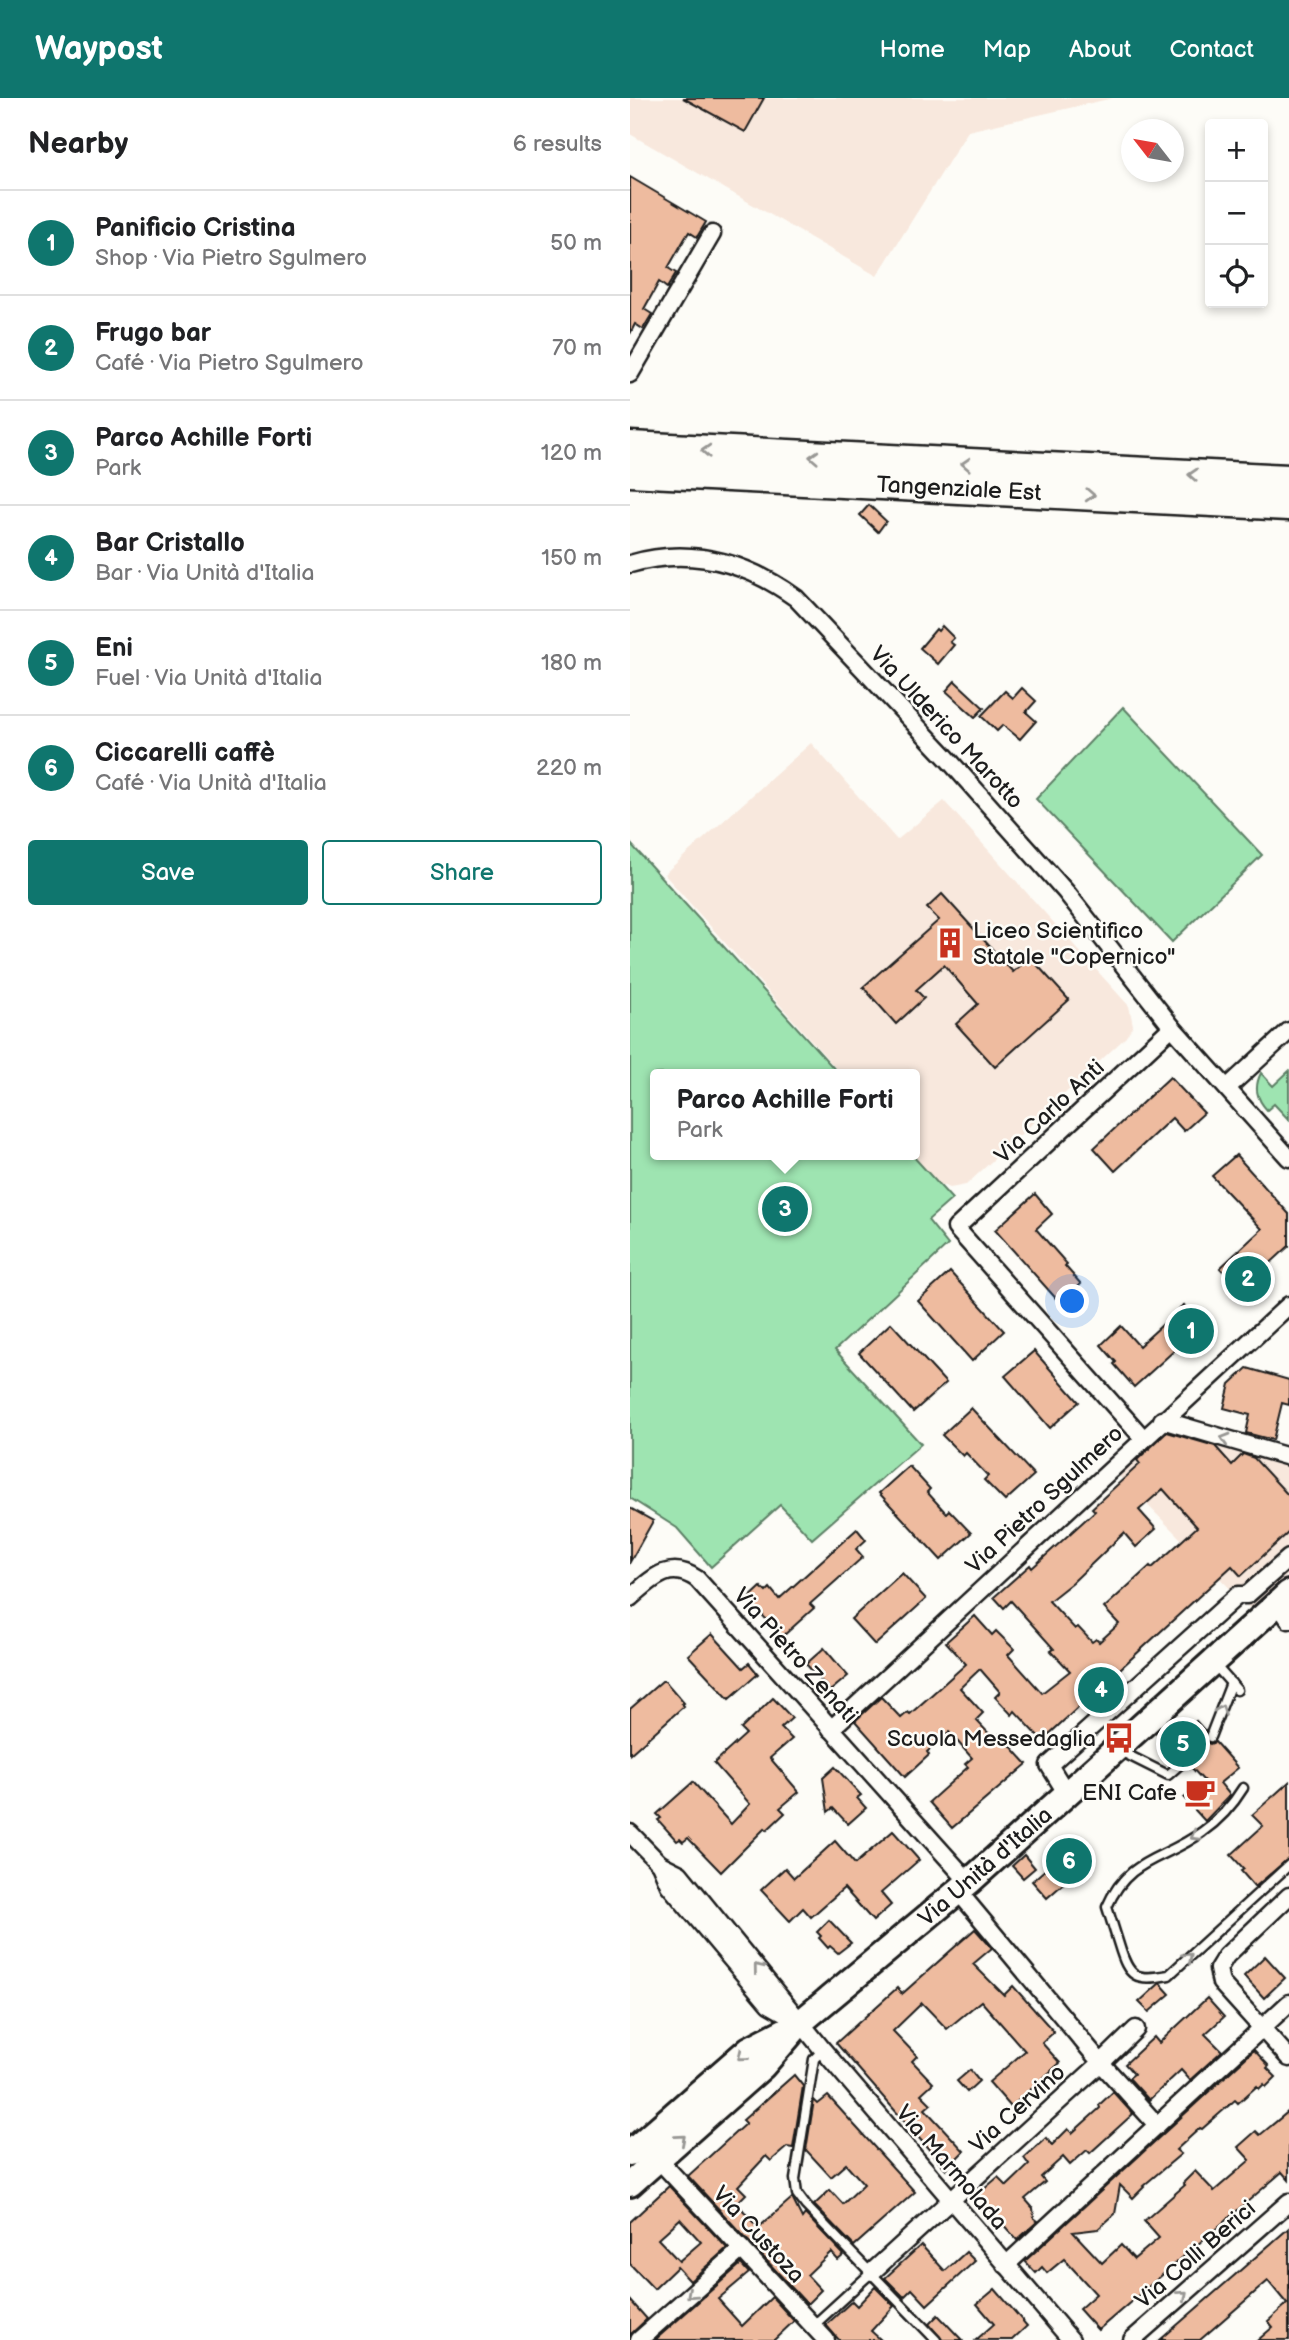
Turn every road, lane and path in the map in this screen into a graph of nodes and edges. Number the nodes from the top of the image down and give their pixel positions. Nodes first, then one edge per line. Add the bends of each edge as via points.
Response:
1 (712, 234) dead end
2 (630, 374) edge
3 (630, 447) edge
4 (773, 466) junction
5 (852, 470) junction
6 (630, 471) edge
7 (1289, 480) edge
8 (1289, 505) edge
9 (630, 564) edge
10 (1172, 1027) junction
11 (1289, 1031) edge
12 (1227, 1088) junction
13 (1289, 1158) edge
14 (1289, 1305) edge
15 (1162, 1420) junction
16 (1143, 1438) junction
17 (1289, 1457) edge
18 (1289, 1558) edge
19 (630, 1598) edge
20 (1285, 1605) edge
21 (1213, 1663) junction
22 (1147, 1677) junction
23 (1231, 1683) junction
24 (1237, 1690) dead end
25 (1169, 1703) junction
26 (831, 1728) junction
27 (1210, 1737) dead end
28 (1117, 1749) junction
29 (1185, 1760) dead end
30 (1243, 1788) dead end
31 (1067, 1794) junction
32 (630, 1833) edge
33 (660, 1864) junction
34 (1289, 1865) edge
35 (964, 1886) junction
36 (1289, 1896) edge
37 (1289, 2003) edge
38 (801, 2022) junction
39 (1262, 2028) junction
40 (1136, 2029) dead end
41 (822, 2050) junction
42 (1289, 2058) edge
43 (1101, 2063) junction
44 (1157, 2125) junction
45 (630, 2153) edge
46 (658, 2159) junction
47 (630, 2184) edge
48 (949, 2200) junction
49 (1289, 2202) edge
50 (742, 2249) junction
51 (1006, 2265) junction
52 (872, 2272) junction
53 (813, 2326) junction
54 (639, 2340) edge
55 (826, 2340) edge
56 (936, 2340) edge
57 (1071, 2340) edge
58 (1132, 2340) edge

1 - 2 street
4 -> 3 highway, Tangenziale Est
4 - 5 highway, Tangenziale Est
4 - 6 highway, Tangenziale Est
7 -> 5 highway, Tangenziale Est
5 -> 8 highway, Tangenziale Est
9 - 10 street, Via Ulderico Marotto via 682,556 712,559 747,569 796,598 1066,892
10 - 12 street, Via Ulderico Marotto
10 - 16 street, Via Carlo Anti via 956,1228
11 - 12 street
12 - 13 street, Via Ulderico Marotto
14 - 15 street, Via Pietro Sgulmero
15 - 16 street, Via Pietro Sgulmero
17 -> 15 street
16 - 26 street, Via Pietro Sgulmero
18 - 22 street via 1247,1595 1238,1595
19 - 26 street, Via Pietro Zenati via 667,1571 688,1573
20 - 21 main road, Via Unità d'Italia
21 - 23 lane
21 - 25 main road, Via Unità d'Italia
22 - 25 street
22 - 31 street via 1049,1765
23 - 24 lane
27 -> 23 lane
25 - 28 main road, Via Unità d'Italia
26 - 35 street, Via Pietro Zenati
28 - 29 lane via 1168,1775
28 - 31 main road, Via Unità d'Italia
30 -> 34 lane via 1232,1806 1201,1833 1135,1868 1115,1889 1107,1907 1126,1967 1150,1978 1169,1975
31 - 35 main road, Via Unità d'Italia
32 - 33 street
38 -> 33 street, Via Marmolada via 680,1874
33 - 38 street via 669,1885 769,2004
35 - 38 main road, Via Unità d'Italia
35 - 43 street, Via Cervino
36 - 39 street via 1218,1969 1221,1983
37 - 39 street
38 - 41 street, Via Marmolada
38 -> 45 main road, Via Unità d'Italia via 749,2049
46 -> 38 main road, Via Unità d'Italia via 763,2066
39 - 42 street
39 - 44 street
40 - 43 street, Via Cervino
41 - 48 street, Via Marmolada
41 - 52 lane via 814,2059 795,2179 797,2194
43 - 44 street
43 - 48 street, Via Cervino
44 - 51 street
46 - 47 main road, Via Unità d'Italia
46 - 50 street, Via Custoza
48 - 51 street, Via Marmolada
48 - 52 street, Via Cervino
58 -> 49 street, Via Colli Berici
50 - 53 street, Via Custoza
50 -> 54 street
51 - 57 street, Via Marmolada
52 - 53 lane
52 - 56 lane
53 - 55 street, Via Custoza

